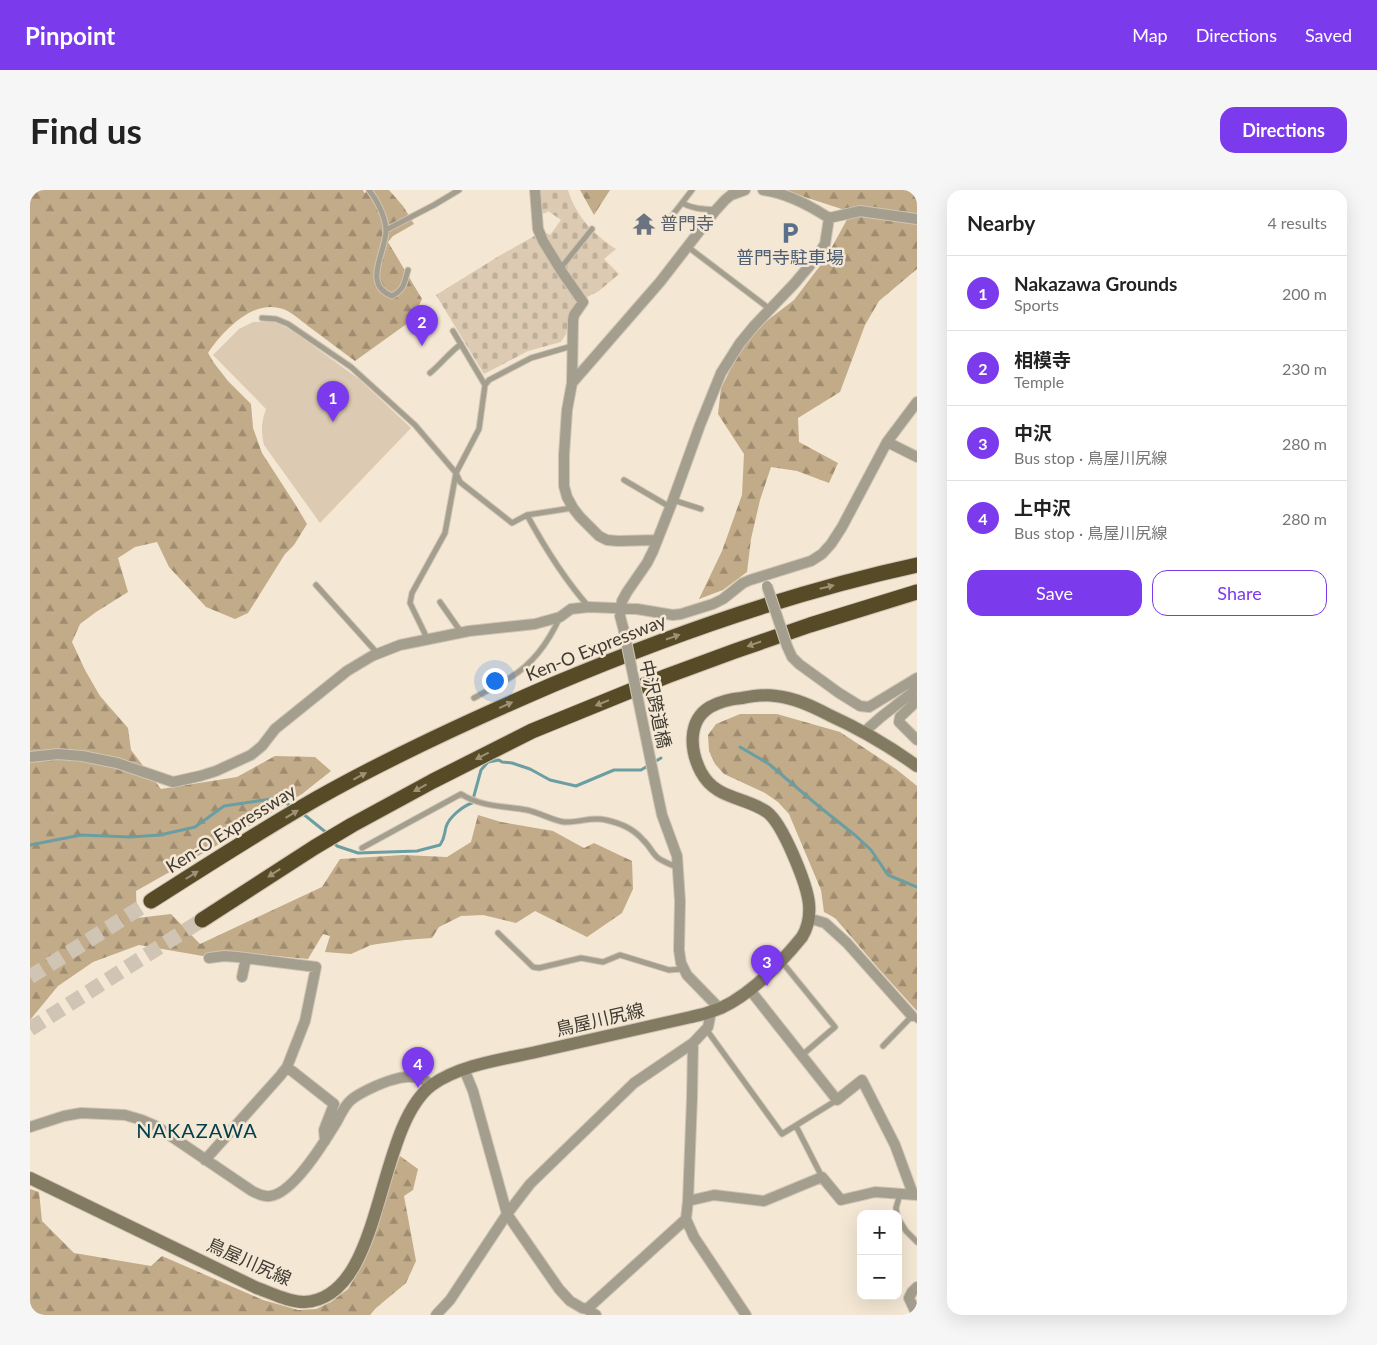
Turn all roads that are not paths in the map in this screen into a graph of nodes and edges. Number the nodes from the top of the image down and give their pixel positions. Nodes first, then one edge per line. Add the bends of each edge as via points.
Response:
1 (369, 190) edge
2 (459, 190) edge
3 (535, 190) edge
4 (692, 190) edge
5 (745, 190) edge
6 (763, 190) edge
7 (682, 203) junction
8 (716, 210) junction
9 (672, 217) dead end
10 (829, 218) junction
11 (917, 219) edge
12 (592, 229) dead end
13 (386, 230) junction
14 (688, 247) junction
15 (408, 270) dead end
16 (560, 270) junction
17 (771, 310) junction
18 (262, 318) dead end
19 (453, 331) dead end
20 (460, 344) junction
21 (572, 346) junction
22 (430, 373) dead end
23 (572, 383) junction
24 (485, 385) junction
25 (917, 402) edge
26 (887, 442) junction
27 (917, 457) edge
28 (456, 474) junction
29 (624, 480) dead end
30 (671, 503) junction
31 (573, 508) junction
32 (701, 509) dead end
33 (528, 515) junction
34 (656, 540) junction
35 (917, 565) edge
36 (766, 581) junction
37 (316, 585) dead end
38 (917, 592) edge
39 (440, 602) dead end
40 (589, 607) junction
41 (621, 608) junction
42 (560, 617) junction
43 (462, 632) junction
44 (427, 638) junction
45 (378, 654) junction
46 (917, 678) edge
47 (917, 689) edge
48 (474, 698) dead end
49 (917, 701) edge
50 (864, 732) junction
51 (917, 740) edge
52 (30, 757) edge
53 (917, 766) edge
54 (362, 848) dead end
55 (678, 868) junction
56 (151, 901) tunnel mouth
57 (808, 918) junction
58 (202, 920) tunnel mouth
59 (498, 933) dead end
60 (209, 958) dead end
61 (246, 958) junction
62 (781, 961) junction
63 (683, 969) junction
64 (242, 976) dead end
65 (750, 990) junction
66 (715, 1010) junction
67 (915, 1018) edge
68 (706, 1029) junction
69 (693, 1043) junction
70 (883, 1046) dead end
71 (801, 1056) junction
72 (287, 1067) junction
73 (464, 1070) junction
74 (432, 1085) junction
75 (837, 1100) junction
76 (796, 1126) junction
77 (30, 1127) edge
78 (325, 1141) junction
79 (205, 1160) junction
80 (822, 1177) junction
81 (30, 1178) edge
82 (900, 1194) junction
83 (915, 1194) edge
84 (688, 1201) junction
85 (896, 1210) edge
86 (508, 1214) junction
87 (686, 1220) junction
88 (902, 1224) edge
89 (917, 1242) edge
90 (917, 1287) edge
91 (588, 1311) edge
92 (436, 1315) edge
93 (572, 1315) edge
94 (746, 1315) edge
95 (916, 1315) edge

1 - 13 lane via 380,207
2 - 13 lane
3 - 16 street via 538,229
4 - 7 lane
5 - 8 street via 731,195
6 - 10 street via 797,199
7 - 8 lane
7 - 9 lane
8 - 14 street
10 - 11 street via 860,211
10 - 17 street via 825,244
12 - 16 lane
13 - 15 lane via 377,282 392,296 400,291
14 - 17 lane
14 - 23 street
16 - 21 street via 583,302 573,320
17 - 30 street via 740,343 721,373
18 - 28 lane via 276,318 288,324 352,367 415,425
19 - 20 lane
20 - 22 lane
20 - 24 lane
21 - 23 street
21 - 24 lane via 531,358 488,380
23 - 31 street via 567,410 564,486
24 - 28 lane via 479,429
25 - 26 street
26 - 27 street
26 - 36 street via 831,544 811,561
28 - 33 lane via 463,484 512,522
28 - 44 lane via 445,533 412,593 410,603
29 - 30 lane
30 - 32 lane
30 - 34 street
31 - 33 lane
31 - 34 street via 592,530 607,540
33 - 40 lane via 543,544
34 - 41 street via 647,563 627,592
56 -> 35 highway, Ken-O Expressway via 317,798 510,703 664,640 812,591
36 - 41 street via 743,583 713,604 681,614
36 - 46 street, bridge via 792,657 839,693 860,706 869,707
37 - 45 lane
38 -> 58 highway via 735,651 532,731 352,825
39 - 43 lane
40 - 41 street
40 - 42 street via 571,610
41 - 55 street, 中沢跨道橋, bridge via 620,616 662,815 676,851
42 - 43 street via 535,624
42 - 48 lane via 537,655 513,677
43 - 44 street
44 - 45 street
45 - 52 street via 347,671 251,754 200,776 173,782 117,763 82,756
47 - 50 street
49 - 51 street via 898,720
50 - 53 main road, 鳥屋川尻線
50 - 57 main road, 鳥屋川尻線 via 804,703 771,695 739,698 710,707 694,728 694,755 707,781 722,794 766,812 782,831 807,894
54 - 55 lane via 461,794 478,802 528,810 564,822 607,820 630,829 654,854
55 - 63 street, 中沢跨道橋 via 679,950
57 - 62 main road, 鳥屋川尻線 via 804,933
57 - 67 street via 825,923 847,943
59 - 63 lane via 533,967 582,958 603,962 620,955 669,970
60 - 61 street
61 - 64 street
61 - 72 street via 316,967 305,1021
62 - 65 main road, 鳥屋川尻線
62 - 71 lane via 836,1027
63 - 66 street
65 - 66 main road, 鳥屋川尻線
65 - 71 street
66 - 68 street
66 - 73 main road, 鳥屋川尻線
67 - 70 lane
68 - 69 street
68 - 76 lane via 782,1134
69 - 84 street
69 - 86 street via 634,1083 530,1184
71 - 75 street
72 - 78 street via 334,1104 324,1130
72 - 79 street
73 - 74 main road, 鳥屋川尻線
73 - 86 street
74 - 78 street via 425,1079 402,1077 372,1088 349,1102
74 - 81 main road, 鳥屋川尻線 via 408,1114 352,1272 335,1290 316,1300 295,1301 257,1288
75 - 76 lane
75 - 83 street via 862,1080
76 - 80 lane
77 - 79 street via 81,1113 125,1115 156,1126
78 - 79 street via 305,1169 287,1187 270,1196 252,1191
80 - 82 street via 841,1200 876,1192
80 - 84 street via 764,1201 714,1195
82 - 83 street
82 - 85 lane
84 - 87 street
86 - 91 street via 559,1289
86 - 92 street via 450,1300
87 - 91 street
87 - 94 street
88 - 89 lane
90 - 95 street via 909,1298
91 - 93 street

